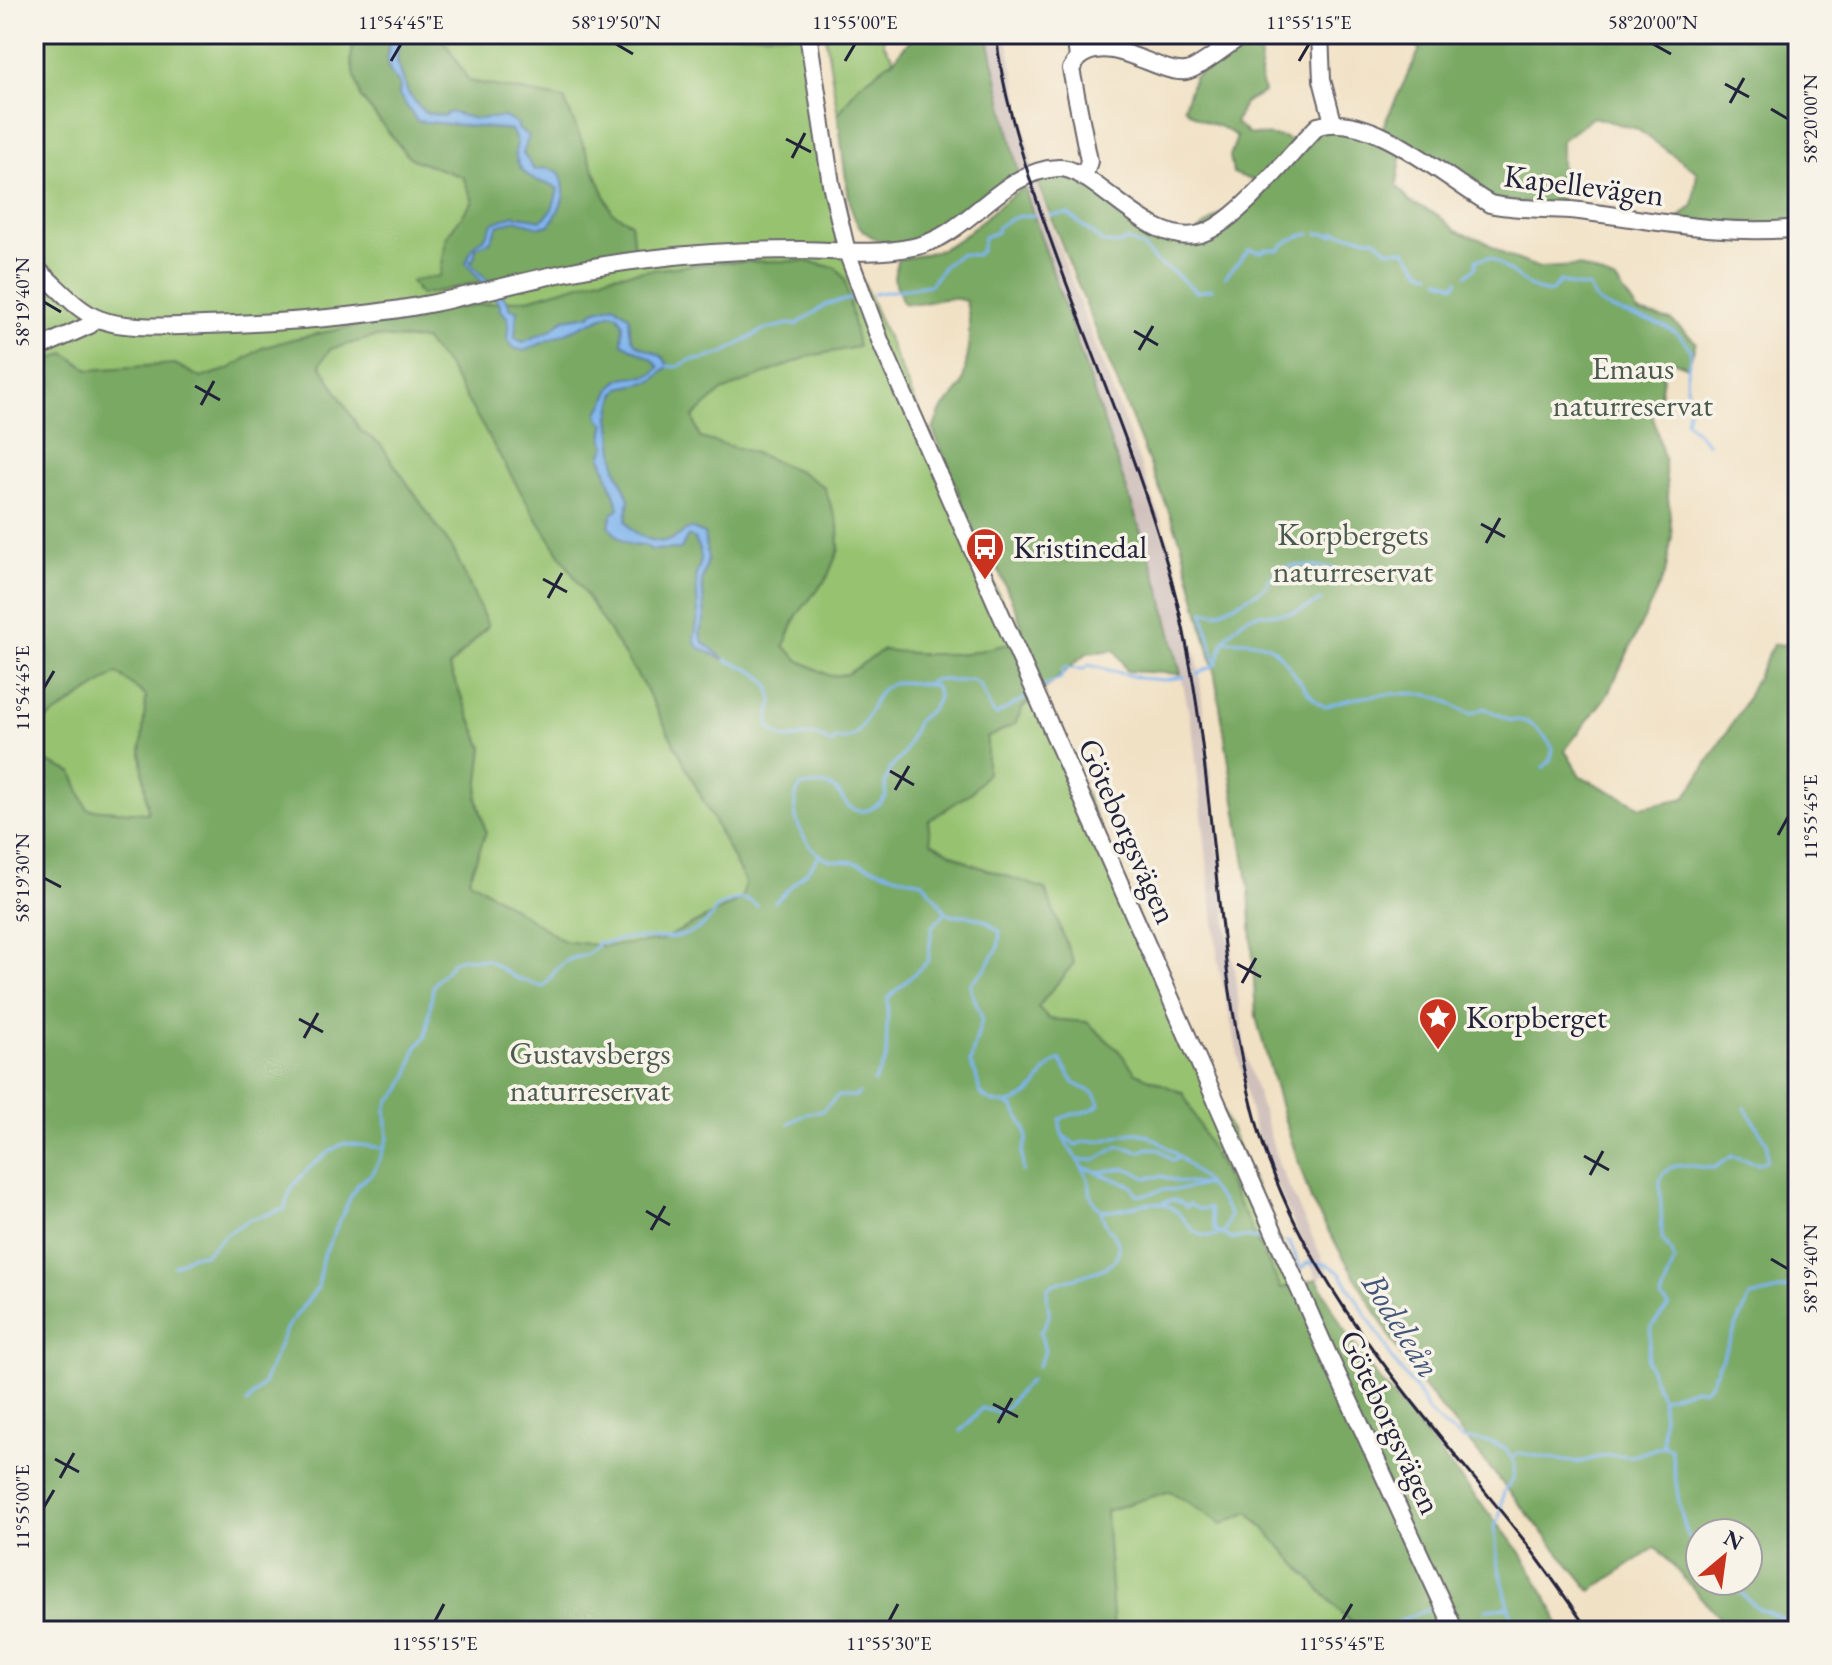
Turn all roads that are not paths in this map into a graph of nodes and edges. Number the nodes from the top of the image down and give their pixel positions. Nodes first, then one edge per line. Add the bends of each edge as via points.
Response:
1 (808, 34) edge
2 (1075, 34) edge
3 (1244, 34) edge
4 (1320, 34) edge
5 (1078, 58) junction
6 (1333, 122) junction
7 (1084, 178) junction
8 (1798, 228) edge
9 (847, 252) junction
10 (34, 267) edge
11 (95, 318) junction
12 (34, 350) edge
13 (1455, 1631) edge

1 - 9 street, Göteborgsvägen
2 - 5 street
3 - 5 street via 1184,72 1114,51 1091,51
4 - 6 street via 1322,80
5 - 7 street via 1071,69 1089,161
6 - 7 street via 1318,126 1236,210 1203,234 1173,233 1147,221
6 - 8 street, Kapellevägen via 1367,128 1490,204 1506,208 1566,210 1699,228
7 - 9 street via 1065,168 1029,174 926,244
9 - 11 street via 761,250 637,260 431,303 265,324 138,325
9 - 13 street, Göteborgsvägen via 911,414
10 - 11 street
11 - 12 street

